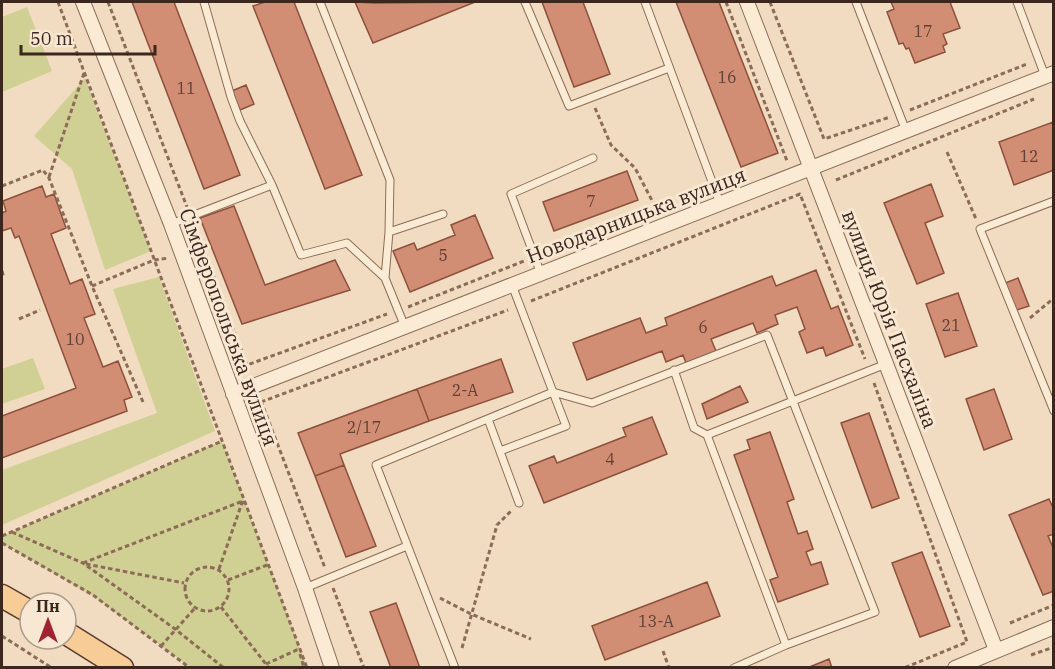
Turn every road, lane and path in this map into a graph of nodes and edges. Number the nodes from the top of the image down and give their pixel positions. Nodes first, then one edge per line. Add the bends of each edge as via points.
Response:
1 (58, 2) edge
2 (83, 2) edge
3 (108, 2) edge
4 (204, 2) edge
5 (320, 2) edge
6 (525, 2) edge
7 (645, 2) edge
8 (726, 2) edge
9 (747, 2) edge
10 (770, 2) edge
11 (856, 2) edge
12 (1017, 2) edge
13 (1038, 59) junction
14 (669, 68) junction
15 (84, 71) junction
16 (1049, 74) edge
17 (1043, 96) dead end
18 (591, 98) junction
19 (900, 114) junction
20 (906, 131) junction
21 (947, 152) dead end
22 (593, 158) dead end
23 (776, 165) dead end
24 (811, 169) junction
25 (49, 178) junction
26 (836, 180) dead end
27 (272, 185) junction
28 (2, 186) edge
29 (800, 194) dead end
30 (1053, 201) edge
31 (720, 203) junction
32 (657, 210) dead end
33 (443, 214) dead end
34 (191, 216) junction
35 (171, 224) junction
36 (613, 227) dead end
37 (980, 229) junction
38 (389, 232) junction
39 (534, 257) junction
40 (154, 260) junction
41 (2, 271) edge
42 (541, 274) junction
43 (4, 278) dead end
44 (385, 278) junction
45 (512, 285) junction
46 (92, 286) junction
47 (1053, 298) edge
48 (40, 310) dead end
49 (398, 310) junction
50 (19, 319) dead end
51 (405, 327) junction
52 (1019, 327) junction
53 (886, 364) junction
54 (247, 365) junction
55 (674, 370) junction
56 (870, 371) junction
57 (224, 373) junction
58 (255, 385) junction
59 (552, 392) junction
60 (233, 394) junction
61 (793, 401) junction
62 (143, 402) dead end
63 (1053, 411) edge
64 (488, 419) junction
65 (707, 435) junction
66 (222, 441) junction
67 (500, 451) junction
68 (235, 476) junction
69 (243, 501) junction
70 (519, 503) joint
71 (12, 532) junction
72 (2, 536) edge
73 (2, 543) edge
74 (407, 546) junction
75 (267, 560) junction
76 (83, 563) junction
77 (267, 565) junction
78 (219, 569) junction
79 (329, 577) junction
80 (228, 580) junction
81 (184, 583) junction
82 (305, 588) junction
83 (425, 591) junction
84 (2, 596) edge
85 (18, 605) edge
86 (1053, 605) edge
87 (221, 607) junction
88 (195, 608) junction
89 (471, 614) junction
90 (1010, 623) dead end
91 (1053, 627) edge
92 (175, 629) junction
93 (2, 636) edge
94 (531, 639) dead end
95 (78, 640) edge
96 (298, 643) junction
97 (786, 645) junction
98 (161, 646) junction
99 (299, 649) junction
100 (663, 651) dead end
101 (996, 651) junction
102 (459, 657) dead end
103 (266, 664) junction
104 (52, 668) edge
105 (123, 668) edge
106 (190, 668) edge
107 (224, 668) edge
108 (269, 668) edge
109 (306, 668) edge
110 (332, 668) edge
111 (364, 668) edge
112 (455, 668) edge
113 (669, 668) edge
114 (735, 668) edge
115 (904, 668) edge
116 (955, 668) edge

1 - 15 path
2 - 35 street, Сімферопольська вулиця
3 - 34 path
4 - 27 lane via 231,97
5 - 38 lane via 390,180
6 - 18 lane via 569,106
7 - 14 lane
8 - 23 path via 787,161
9 - 24 street, вулиця Юрія Пасхаліна
10 - 19 path via 824,139
11 - 19 lane
12 - 13 lane
13 - 16 lane
13 - 19 path
14 - 18 lane
14 - 31 lane
15 - 25 path
15 - 40 path
16 - 20 street, Новодарницька вулиця
17 - 26 path
18 - 32 path via 611,145 635,168
19 - 20 lane
20 - 24 street, Новодарницька вулиця
21 - 37 path
22 - 39 lane via 511,194
24 - 31 street, Новодарницька вулиця
24 - 53 street, вулиця Юрія Пасхаліна
25 - 28 path via 43,170
25 - 46 path
27 - 34 lane
27 - 44 lane via 302,255 347,243
29 - 56 path
30 - 37 lane
31 - 42 street, Новодарницька вулиця
33 - 38 lane
34 - 35 lane
34 - 54 path
35 - 57 street, Сімферопольська вулиця
36 - 39 path
37 - 52 lane
38 - 44 lane
39 - 42 lane
39 - 49 path
40 - 46 path
40 - 66 path
41 - 43 path
42 - 45 street, Новодарницька вулиця
44 - 49 lane
45 - 51 street, Новодарницька вулиця
45 - 59 lane
46 - 62 path
47 - 52 path
48 - 50 path
49 - 51 lane
49 - 54 path
51 - 58 street, Новодарницька вулиця
52 - 63 lane
53 - 56 lane
53 - 101 street, вулиця Юрія Пасхаліна
54 - 57 path
55 - 59 lane via 592,403
55 - 61 lane via 767,334
55 - 65 lane via 694,428
56 - 61 lane
56 - 115 path via 967,642
57 - 60 street, Сімферопольська вулиця
58 - 60 street, Новодарницька вулиця
58 - 79 path
59 - 64 lane
59 - 67 lane via 566,426
60 - 82 street, Сімферопольська вулиця
61 - 65 lane
61 - 97 lane via 875,612
64 - 67 lane
64 - 74 lane via 376,465
65 - 97 lane
66 - 68 path
66 - 71 path
67 - 70 lane
68 - 69 path
68 - 75 path
69 - 76 path
69 - 77 path
69 - 78 path
70 - 89 path via 497,525
71 - 72 path
71 - 76 path
73 - 98 path via 93,596
74 - 79 lane
74 - 83 lane
75 - 77 path
75 - 96 path
76 - 81 path
76 - 92 path
77 - 80 path
77 - 99 path
78 - 80 path
78 - 81 path via 207,566 192,571
79 - 82 lane
79 - 111 path
80 - 87 path via 229,593
81 - 88 path via 186,599
82 - 110 street, Сімферопольська вулиця
83 - 89 path
83 - 112 lane
84 - 85 main road
86 - 90 path
87 - 88 path via 209,612
87 - 103 path
88 - 92 path
89 - 94 path
89 - 102 path
91 - 101 street
92 - 98 path
92 - 107 path
93 - 104 path
95 - 105 main road
96 - 99 path
96 - 109 path
97 - 114 lane
98 - 106 path
99 - 103 path
99 - 109 path
100 - 113 path
101 - 116 street
103 - 108 path

